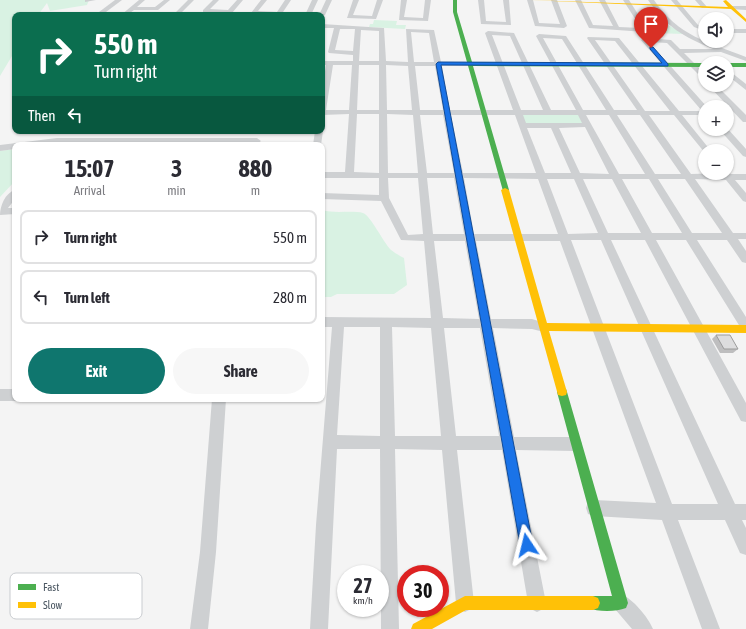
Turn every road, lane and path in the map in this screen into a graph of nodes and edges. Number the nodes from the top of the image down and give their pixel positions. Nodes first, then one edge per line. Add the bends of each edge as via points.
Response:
1 (119, 0) edge
2 (142, 0) edge
3 (167, 0) edge
4 (191, 0) edge
5 (216, 0) edge
6 (240, 0) edge
7 (264, 0) edge
8 (288, 0) edge
9 (316, 0) edge
10 (329, 0) edge
11 (356, 0) edge
12 (380, 0) edge
13 (404, 0) edge
14 (428, 0) edge
15 (455, 0) edge
16 (481, 0) edge
17 (506, 0) edge
18 (531, 0) edge
19 (554, 0) edge
20 (724, 0) edge
21 (578, 1) edge
22 (602, 1) edge
23 (627, 2) edge
24 (652, 2) edge
25 (677, 3) edge
26 (701, 3) edge
27 (132, 8) junction
28 (732, 8) junction
29 (746, 8) edge
30 (102, 12) edge
31 (127, 12) edge
32 (179, 12) edge
33 (255, 12) edge
34 (280, 12) edge
35 (310, 12) edge
36 (323, 12) edge
37 (746, 21) edge
38 (325, 26) edge
39 (337, 27) junction
40 (698, 27) edge
41 (358, 28) junction
42 (617, 28) junction
43 (734, 31) edge
44 (746, 31) edge
45 (727, 51) junction
46 (680, 52) junction
47 (356, 53) junction
48 (746, 59) edge
49 (326, 63) edge
50 (356, 64) junction
51 (383, 64) junction
52 (411, 64) junction
53 (438, 64) junction
54 (470, 64) junction
55 (499, 64) junction
56 (525, 64) junction
57 (554, 64) junction
58 (581, 64) junction
59 (607, 64) junction
60 (638, 64) junction
61 (666, 65) junction
62 (692, 65) junction
63 (698, 65) edge
64 (734, 65) edge
65 (746, 65) edge
66 (698, 71) edge
67 (325, 75) edge
68 (734, 77) edge
69 (746, 88) edge
70 (720, 92) edge
71 (698, 101) edge
72 (325, 112) edge
73 (353, 112) junction
74 (383, 112) junction
75 (416, 112) junction
76 (447, 112) junction
77 (484, 112) junction
78 (518, 112) junction
79 (548, 112) junction
80 (580, 112) junction
81 (611, 112) junction
82 (642, 113) junction
83 (677, 113) junction
84 (698, 113) edge
85 (743, 113) edge
86 (746, 120) edge
87 (523, 125) junction
88 (554, 126) junction
89 (587, 126) junction
90 (97, 134) edge
91 (131, 134) edge
92 (200, 134) edge
93 (234, 134) edge
94 (729, 136) edge
95 (92, 141) junction
96 (127, 141) junction
97 (196, 141) junction
98 (232, 141) junction
99 (74, 142) edge
100 (144, 142) edge
101 (178, 142) edge
102 (244, 142) edge
103 (701, 144) edge
104 (12, 146) edge
105 (0, 148) edge
106 (746, 154) edge
107 (325, 175) edge
108 (349, 176) junction
109 (384, 176) junction
110 (422, 176) junction
111 (459, 176) junction
112 (501, 176) junction
113 (541, 176) junction
114 (576, 176) junction
115 (698, 176) edge
116 (734, 176) edge
117 (615, 177) junction
118 (651, 177) junction
119 (687, 177) junction
120 (746, 177) edge
121 (730, 180) edge
122 (325, 196) edge
123 (12, 197) edge
124 (384, 198) junction
125 (746, 199) edge
126 (0, 211) edge
127 (12, 211) edge
128 (649, 236) junction
129 (689, 236) junction
130 (729, 236) junction
131 (746, 236) edge
132 (470, 237) junction
133 (565, 237) junction
134 (604, 237) junction
135 (428, 238) junction
136 (519, 238) junction
137 (746, 259) edge
138 (325, 322) edge
139 (338, 322) junction
140 (386, 323) junction
141 (437, 323) junction
142 (486, 323) junction
143 (544, 327) junction
144 (598, 328) junction
145 (646, 328) junction
146 (746, 328) edge
147 (698, 329) junction
148 (0, 395) edge
149 (12, 395) edge
150 (219, 402) edge
151 (746, 416) edge
152 (331, 442) junction
153 (386, 442) junction
154 (449, 443) junction
155 (508, 444) junction
156 (575, 444) junction
157 (594, 508) junction
158 (668, 512) junction
159 (738, 512) edge
160 (746, 547) edge
161 (465, 603) junction
162 (538, 603) junction
163 (621, 603) junction
164 (199, 629) edge
165 (319, 629) edge
166 (390, 629) edge
167 (418, 629) edge
168 (644, 629) edge
169 (711, 629) edge

1 - 30 street
2 - 27 street
3 - 27 street via 156,9
4 - 32 street
5 - 6 street via 205,11 230,12
7 - 33 street
8 - 34 street
9 - 35 street
10 - 36 street
11 - 12 street via 349,17 374,18
13 - 14 street via 401,20 426,20
15 - 54 street via 455,12
16 - 17 street via 483,23 509,24
18 - 19 street
18 - 19 street via 536,25 564,26
19 - 21 street
20 - 28 street
21 - 22 street
21 - 42 street via 590,27
22 - 23 street
22 - 42 street
23 - 24 street
23 - 42 street via 645,30
24 - 25 street
24 - 45 street via 674,27 691,37
25 - 26 street
25 - 40 street
26 - 28 street
27 - 31 street
28 - 29 street
28 - 37 street
38 - 39 street
39 - 41 street
39 - 47 street via 331,52
41 - 47 street
41 - 51 street via 382,29
43 - 44 street
45 - 46 street
45 - 48 street
46 - 61 street via 669,41 644,40
46 - 62 street
47 - 50 street
49 - 50 street
49 - 67 street
50 - 51 street
50 - 73 street
51 - 52 street
51 - 74 street
52 - 53 street
52 - 53 street via 408,30 432,31
52 - 75 street
53 - 54 street
53 - 76 street
54 - 55 street
54 - 77 street
55 - 56 street
55 - 56 street via 488,33 512,34
55 - 78 street
56 - 57 street
56 - 79 street
57 - 58 street
57 - 58 street via 539,36 564,37
57 - 80 street
58 - 59 street
58 - 81 street
59 - 60 street
59 - 60 street via 590,38 617,39
59 - 82 street
60 - 61 street
60 - 83 street
61 - 62 street
61 - 71 street
62 - 63 street
62 - 66 street
64 - 65 street
68 - 69 street
70 - 85 street
72 - 73 street
73 - 74 street
73 - 108 street
74 - 75 street
74 - 109 street
75 - 76 street
75 - 110 street
76 - 77 street
76 - 111 street
77 - 78 street
77 - 112 street
78 - 79 street
78 - 87 street
79 - 80 street
80 - 81 street
80 - 89 street
81 - 82 street
81 - 118 street
82 - 83 street
82 - 119 street
83 - 84 street
83 - 103 street
85 - 86 street
87 - 88 street
87 - 113 street
88 - 89 street
88 - 114 street
89 - 117 street
90 - 95 street
91 - 96 street
92 - 97 street
93 - 98 street
94 - 106 street
95 - 96 street
95 - 99 street
96 - 100 street
97 - 98 street
97 - 101 street
98 - 102 street
104 - 105 street
107 - 108 street
108 - 109 street
109 - 110 street
109 - 124 street
110 - 111 street
110 - 135 street
111 - 112 street
111 - 132 street
112 - 113 street
112 - 136 street
113 - 114 street
113 - 133 street
114 - 117 street
114 - 134 street
115 - 119 street
116 - 120 street
117 - 118 street
117 - 128 street
118 - 119 street
118 - 129 street
119 - 130 street
121 - 125 street
122 - 124 street
123 - 126 street
124 - 135 street via 405,238
126 - 127 street
128 - 129 street
128 - 134 street
128 - 147 street
129 - 130 street
129 - 146 street
130 - 131 street
130 - 137 street
132 - 135 street
132 - 136 street
132 - 142 street
133 - 134 street
133 - 136 street
133 - 144 street
134 - 145 street
135 - 141 street
136 - 143 street
138 - 139 street
139 - 140 street
139 - 152 street
140 - 141 street
140 - 153 street
141 - 142 street
141 - 154 street
142 - 143 street via 532,324
142 - 155 street
143 - 144 street
143 - 156 street
144 - 145 street
144 - 158 street
145 - 147 street
145 - 159 street
146 - 147 street
147 - 151 street
148 - 149 street
150 - 164 street via 208,552
152 - 153 street
152 - 165 street
153 - 154 street
153 - 166 street
154 - 155 street
154 - 161 street
155 - 156 street
155 - 162 street
156 - 157 street
157 - 158 street
157 - 163 street
158 - 159 street
158 - 169 street
159 - 160 street
161 - 162 street
161 - 167 street
162 - 163 street
163 - 168 street

